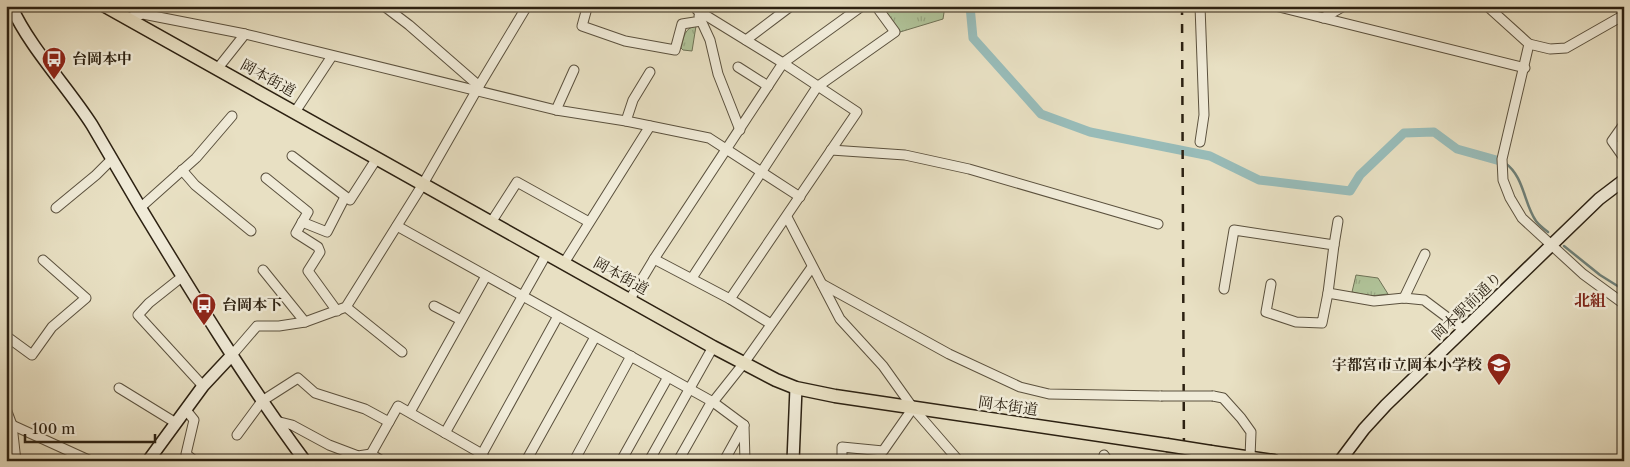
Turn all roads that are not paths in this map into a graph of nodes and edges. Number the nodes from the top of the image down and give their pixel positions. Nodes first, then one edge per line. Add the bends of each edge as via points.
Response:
1 (11, 6) edge
2 (105, 6) edge
3 (384, 6) edge
4 (527, 6) edge
5 (791, 6) edge
6 (862, 6) edge
7 (876, 6) edge
8 (1200, 6) edge
9 (1275, 6) edge
10 (1344, 6) edge
11 (1487, 6) edge
12 (587, 8) dead end
13 (697, 8) edge
14 (778, 10) edge
15 (1624, 15) edge
16 (126, 18) junction
17 (1323, 18) junction
18 (702, 21) junction
19 (245, 34) junction
20 (746, 40) junction
21 (1529, 44) junction
22 (332, 56) junction
23 (783, 64) junction
24 (738, 67) dead end
25 (218, 68) junction
26 (1524, 68) junction
27 (574, 70) dead end
28 (650, 72) dead end
29 (768, 86) junction
30 (817, 87) junction
31 (478, 88) junction
32 (556, 110) junction
33 (295, 112) junction
34 (232, 116) dead end
35 (626, 121) junction
36 (1624, 124) edge
37 (650, 126) junction
38 (740, 130) junction
39 (1200, 142) dead end
40 (727, 150) junction
41 (831, 150) junction
42 (292, 156) dead end
43 (376, 158) junction
44 (1624, 158) edge
45 (112, 159) junction
46 (182, 170) junction
47 (761, 172) junction
48 (266, 178) dead end
49 (1624, 180) edge
50 (423, 184) junction
51 (345, 197) junction
52 (800, 197) junction
53 (56, 208) dead end
54 (140, 208) junction
55 (787, 217) junction
56 (492, 221) junction
57 (1338, 221) dead end
58 (302, 222) junction
59 (589, 222) junction
60 (1158, 224) dead end
61 (397, 226) junction
62 (251, 231) dead end
63 (1334, 245) junction
64 (1552, 245) junction
65 (548, 253) junction
66 (1426, 254) dead end
67 (654, 259) junction
68 (42, 260) dead end
69 (564, 262) junction
70 (812, 267) junction
71 (262, 270) dead end
72 (183, 276) junction
73 (486, 276) junction
74 (692, 278) junction
75 (822, 284) junction
76 (1271, 284) dead end
77 (1224, 289) dead end
78 (1328, 293) junction
79 (522, 296) junction
80 (1404, 298) junction
81 (630, 299) junction
82 (730, 300) junction
83 (1624, 304) edge
84 (434, 306) dead end
85 (346, 307) junction
86 (336, 311) junction
87 (558, 316) junction
88 (462, 320) junction
89 (305, 322) junction
90 (772, 324) junction
91 (1464, 330) junction
92 (6, 336) edge
93 (595, 337) junction
94 (713, 347) junction
95 (402, 352) dead end
96 (232, 355) junction
97 (631, 356) junction
98 (744, 363) junction
99 (668, 377) junction
100 (203, 386) junction
101 (120, 388) dead end
102 (796, 388) junction
103 (691, 390) junction
104 (262, 401) junction
105 (713, 402) junction
106 (913, 408) junction
107 (6, 409) edge
108 (186, 410) junction
109 (410, 412) junction
110 (276, 421) junction
111 (389, 422) junction
112 (176, 423) junction
113 (12, 425) junction
114 (744, 425) junction
115 (445, 432) junction
116 (237, 435) dead end
117 (371, 454) junction
118 (1216, 455) edge
119 (6, 458) edge
120 (16, 458) edge
121 (484, 458) edge
122 (1254, 458) edge
123 (91, 461) edge
124 (148, 461) edge
125 (195, 461) edge
126 (305, 461) edge
127 (382, 461) edge
128 (526, 461) edge
129 (574, 461) edge
130 (621, 461) edge
131 (649, 461) edge
132 (678, 461) edge
133 (724, 461) edge
134 (745, 461) edge
135 (793, 461) edge
136 (842, 461) edge
137 (958, 461) edge
138 (1274, 461) edge
139 (1340, 461) edge

1 - 45 street via 25,32 72,96
2 - 16 main road, 岡本街道
3 - 31 street
4 - 31 street
5 - 14 street
6 - 23 street
7 - 30 street via 895,32
8 - 39 street via 1204,115
9 - 17 street
10 - 17 street
11 - 21 street
12 - 18 street via 582,26 625,41 675,50 682,24
13 - 18 street
13 - 20 street
14 - 20 street
15 - 21 street via 1566,48 1550,50
16 - 19 street via 143,14
16 - 25 main road, 岡本街道
17 - 26 street
18 - 38 street
19 - 22 street
19 - 25 street
20 - 23 street
21 - 26 street
22 - 31 street
22 - 33 street
23 - 29 street
23 - 30 street
24 - 29 street
25 - 33 main road, 岡本街道
26 - 64 street via 1502,159 1503,180 1522,218
27 - 32 street
28 - 35 street via 633,100
29 - 38 street
30 - 41 street via 857,112
30 - 47 street
31 - 32 street
31 - 50 street
32 - 35 street
33 - 43 main road, 岡本街道
34 - 46 street
35 - 37 street
36 - 44 street via 1612,141
37 - 40 street via 709,138
37 - 59 street
38 - 40 street
40 - 47 street
40 - 67 street
41 - 52 street
41 - 60 street via 906,155 969,169
42 - 51 street
43 - 50 main road, 岡本街道
43 - 51 street via 350,200
45 - 53 street
45 - 54 street
46 - 54 street
46 - 62 street via 195,185
47 - 52 street
47 - 74 street
48 - 58 street via 308,212
49 - 64 street, 岡本駅前通り via 1599,199
50 - 56 main road, 岡本街道
50 - 61 street
51 - 58 street via 327,232
52 - 55 street
54 - 72 street
55 - 70 street
55 - 82 street
56 - 59 street via 517,182
56 - 65 main road, 岡本街道
57 - 63 street
58 - 86 street via 296,233 318,247 320,252 308,271
59 - 69 street
61 - 73 street
61 - 85 street
63 - 77 street via 1234,230
63 - 78 street
64 - 83 street via 1583,274
64 - 91 street, 岡本駅前通り
65 - 69 main road, 岡本街道
65 - 79 street
66 - 80 street
67 - 74 street
67 - 81 street
68 - 92 street via 86,298 52,327 32,355
69 - 81 main road, 岡本街道
70 - 75 street
70 - 90 street
71 - 89 street
72 - 96 street
72 - 100 street via 138,315
73 - 79 street
73 - 88 street
74 - 82 street
75 - 106 street via 840,320 883,366
75 - 122 street, bridge via 949,354 1020,387 1049,394 1223,398 1251,432
76 - 78 street via 1266,312 1296,322 1322,324
78 - 80 street via 1374,301
79 - 87 street
79 - 115 street
80 - 91 street via 1424,300
81 - 94 main road, 岡本街道
82 - 90 street
84 - 88 street
85 - 86 street
85 - 95 street
86 - 89 street
87 - 93 street
87 - 121 street
88 - 109 street
89 - 96 street via 257,326
90 - 98 street
91 - 139 street, 岡本駅前通り via 1364,428
93 - 97 street
93 - 128 street
94 - 98 main road, 岡本街道
94 - 103 street
96 - 100 street
96 - 104 street
97 - 99 street
97 - 129 street
98 - 102 main road, 岡本街道
98 - 105 street
99 - 103 street
99 - 130 street
100 - 108 street
101 - 112 street
102 - 106 main road, 岡本街道
102 - 135 street
103 - 105 street
103 - 131 street
104 - 110 street
104 - 111 street via 298,378 315,393 365,409
104 - 116 street
105 - 114 street
105 - 132 street
106 - 118 main road, 岡本街道, bridge
106 - 136 street via 882,451 842,447
106 - 137 street
107 - 113 street
108 - 112 street
108 - 125 street via 194,420 186,454
109 - 111 street via 398,406
109 - 115 street
110 - 117 street via 292,425 358,456
110 - 126 street
111 - 117 street
112 - 124 street
113 - 120 street
113 - 123 street
114 - 133 street
114 - 134 street
115 - 121 street
117 - 127 street
118 - 122 main road
119 - 120 street
122 - 138 main road

